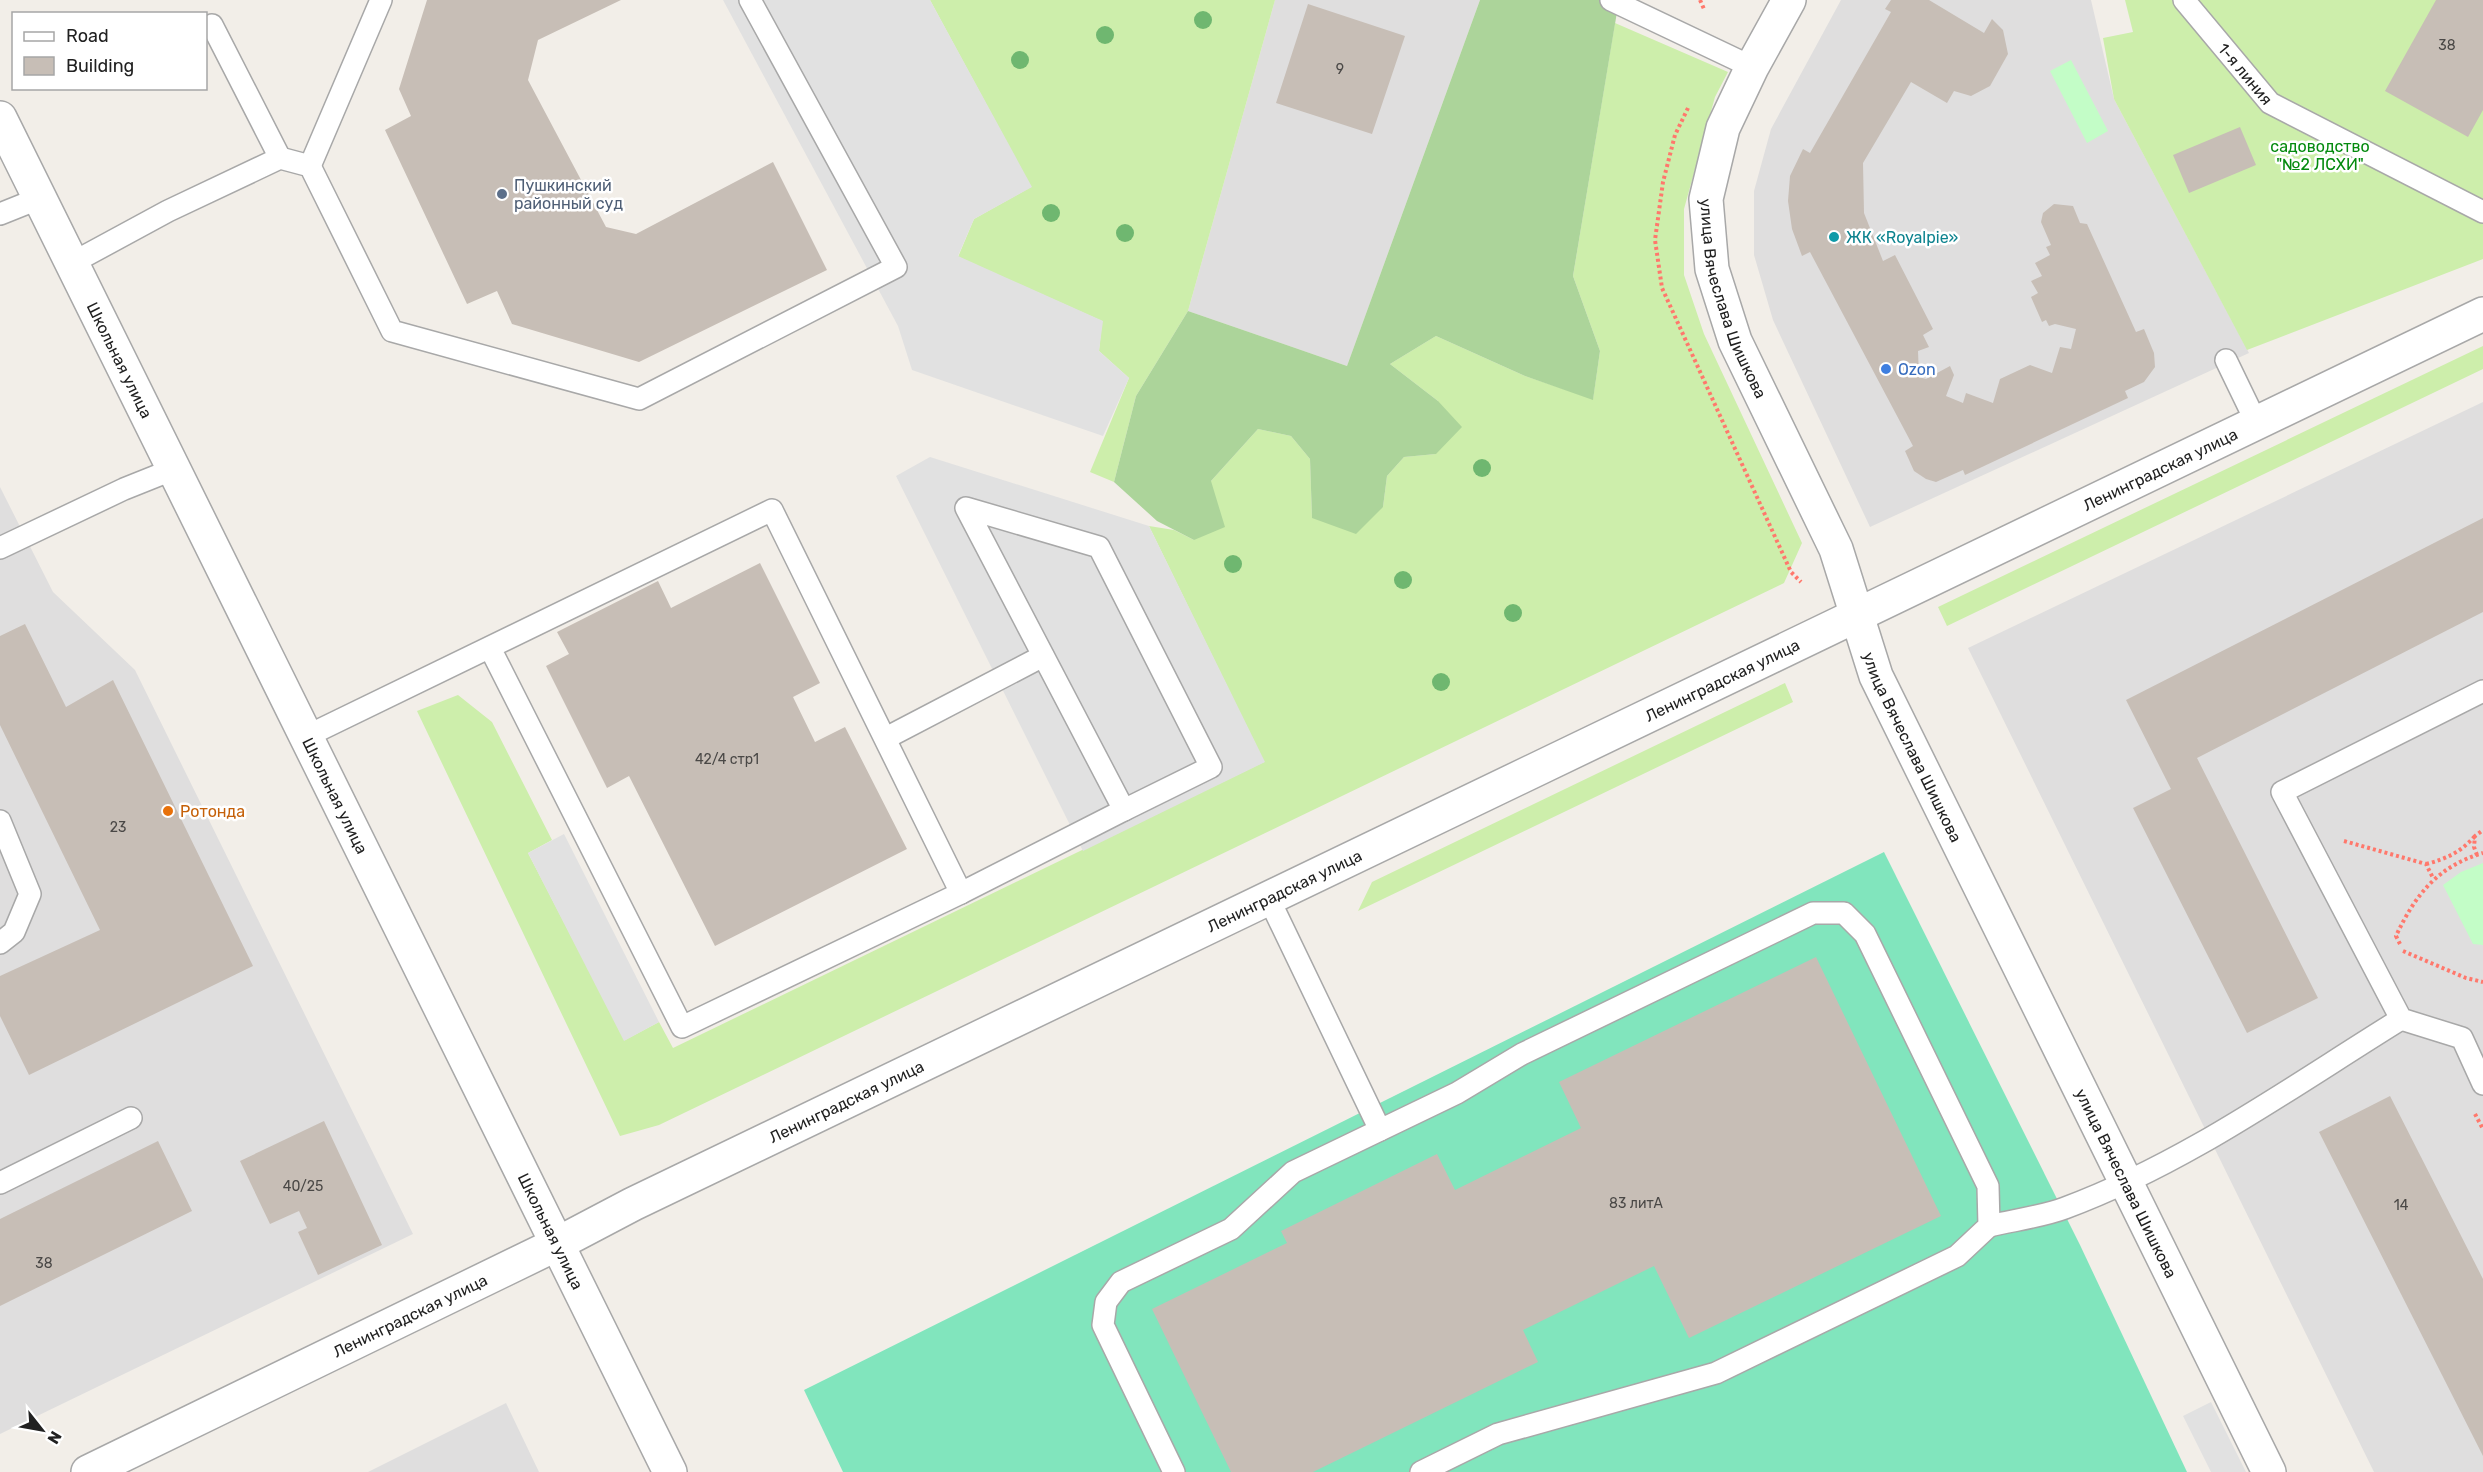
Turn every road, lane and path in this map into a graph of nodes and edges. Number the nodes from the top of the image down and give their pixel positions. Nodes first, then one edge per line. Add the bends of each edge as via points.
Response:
1 (381, 0) edge
2 (750, 0) edge
3 (1611, 0) edge
4 (1789, 0) edge
5 (2184, 0) edge
6 (212, 25) dead end
7 (1752, 67) junction
8 (0, 118) edge
9 (280, 158) junction
10 (310, 166) junction
11 (40, 198) junction
12 (2483, 212) edge
13 (0, 214) edge
14 (72, 263) junction
15 (2483, 314) edge
16 (2226, 360) dead end
17 (2257, 424) junction
18 (174, 469) junction
19 (0, 548) edge
20 (1859, 616) junction
21 (490, 648) junction
22 (1043, 656) junction
23 (2483, 691) edge
24 (307, 736) junction
25 (886, 738) junction
26 (1124, 810) junction
27 (2293, 813) junction
28 (0, 821) edge
29 (2483, 830) edge
30 (2475, 836) junction
31 (2483, 853) edge
32 (2477, 855) junction
33 (2426, 864) junction
34 (2433, 878) junction
35 (961, 893) junction
36 (1269, 899) junction
37 (0, 943) edge
38 (2483, 982) edge
39 (2402, 1019) junction
40 (2483, 1084) edge
41 (2472, 1108) dead end
42 (131, 1118) dead end
43 (2483, 1129) edge
44 (1380, 1130) junction
45 (0, 1183) edge
46 (2127, 1183) junction
47 (1989, 1226) junction
48 (557, 1244) junction
49 (88, 1472) edge
50 (670, 1472) edge
51 (1174, 1472) edge
52 (1421, 1472) edge
53 (2269, 1472) edge

1 - 10 lane
2 - 10 lane via 896,267 639,399 392,331
3 - 7 lane
4 - 7 street, улица Вячеслава Шишкова
5 - 12 lane, 1-я линия via 2270,103
6 - 9 lane
7 - 20 street, улица Вячеслава Шишкова via 1723,128 1706,199 1712,269 1735,341 1832,540
8 - 11 street, Школьная улица
9 - 10 lane
9 - 14 lane via 168,211
11 - 13 lane
11 - 14 street, Школьная улица
14 - 18 street, Школьная улица
15 - 17 street, Ленинградская улица
16 - 17 lane
17 - 20 street, Ленинградская улица
18 - 19 lane
18 - 24 street, Школьная улица
20 - 36 street, Ленинградская улица
20 - 46 street, улица Вячеслава Шишкова via 1876,676
21 - 24 lane
21 - 25 lane via 772,510
21 - 35 lane via 682,1027
22 - 25 lane
22 - 26 lane
22 - 26 lane via 966,508 1099,547 1211,767
23 - 27 lane via 2282,792
24 - 48 street, Школьная улица
25 - 35 lane
26 - 35 lane
27 - 33 path via 2349,843
27 - 39 lane
28 - 37 lane via 30,894 14,932
29 - 30 path
30 - 32 path
30 - 33 path via 2459,852
31 - 32 path
32 - 34 path
33 - 34 path
34 - 38 path via 2409,906 2396,936 2404,953
36 - 44 lane
36 - 48 street, Ленинградская улица
39 - 40 lane via 2462,1038
39 - 46 lane via 2184,1155
41 - 43 path
42 - 45 lane
44 - 47 lane via 1457,1093 1522,1054 1813,913 1844,913 1865,934 1988,1186
44 - 51 lane via 1293,1172 1230,1229 1121,1282 1106,1302 1104,1325
46 - 47 lane via 2062,1209
46 - 53 street, улица Вячеслава Шишкова
47 - 52 lane via 1958,1256 1716,1373 1498,1434
48 - 49 street, Ленинградская улица
48 - 50 street, Школьная улица

